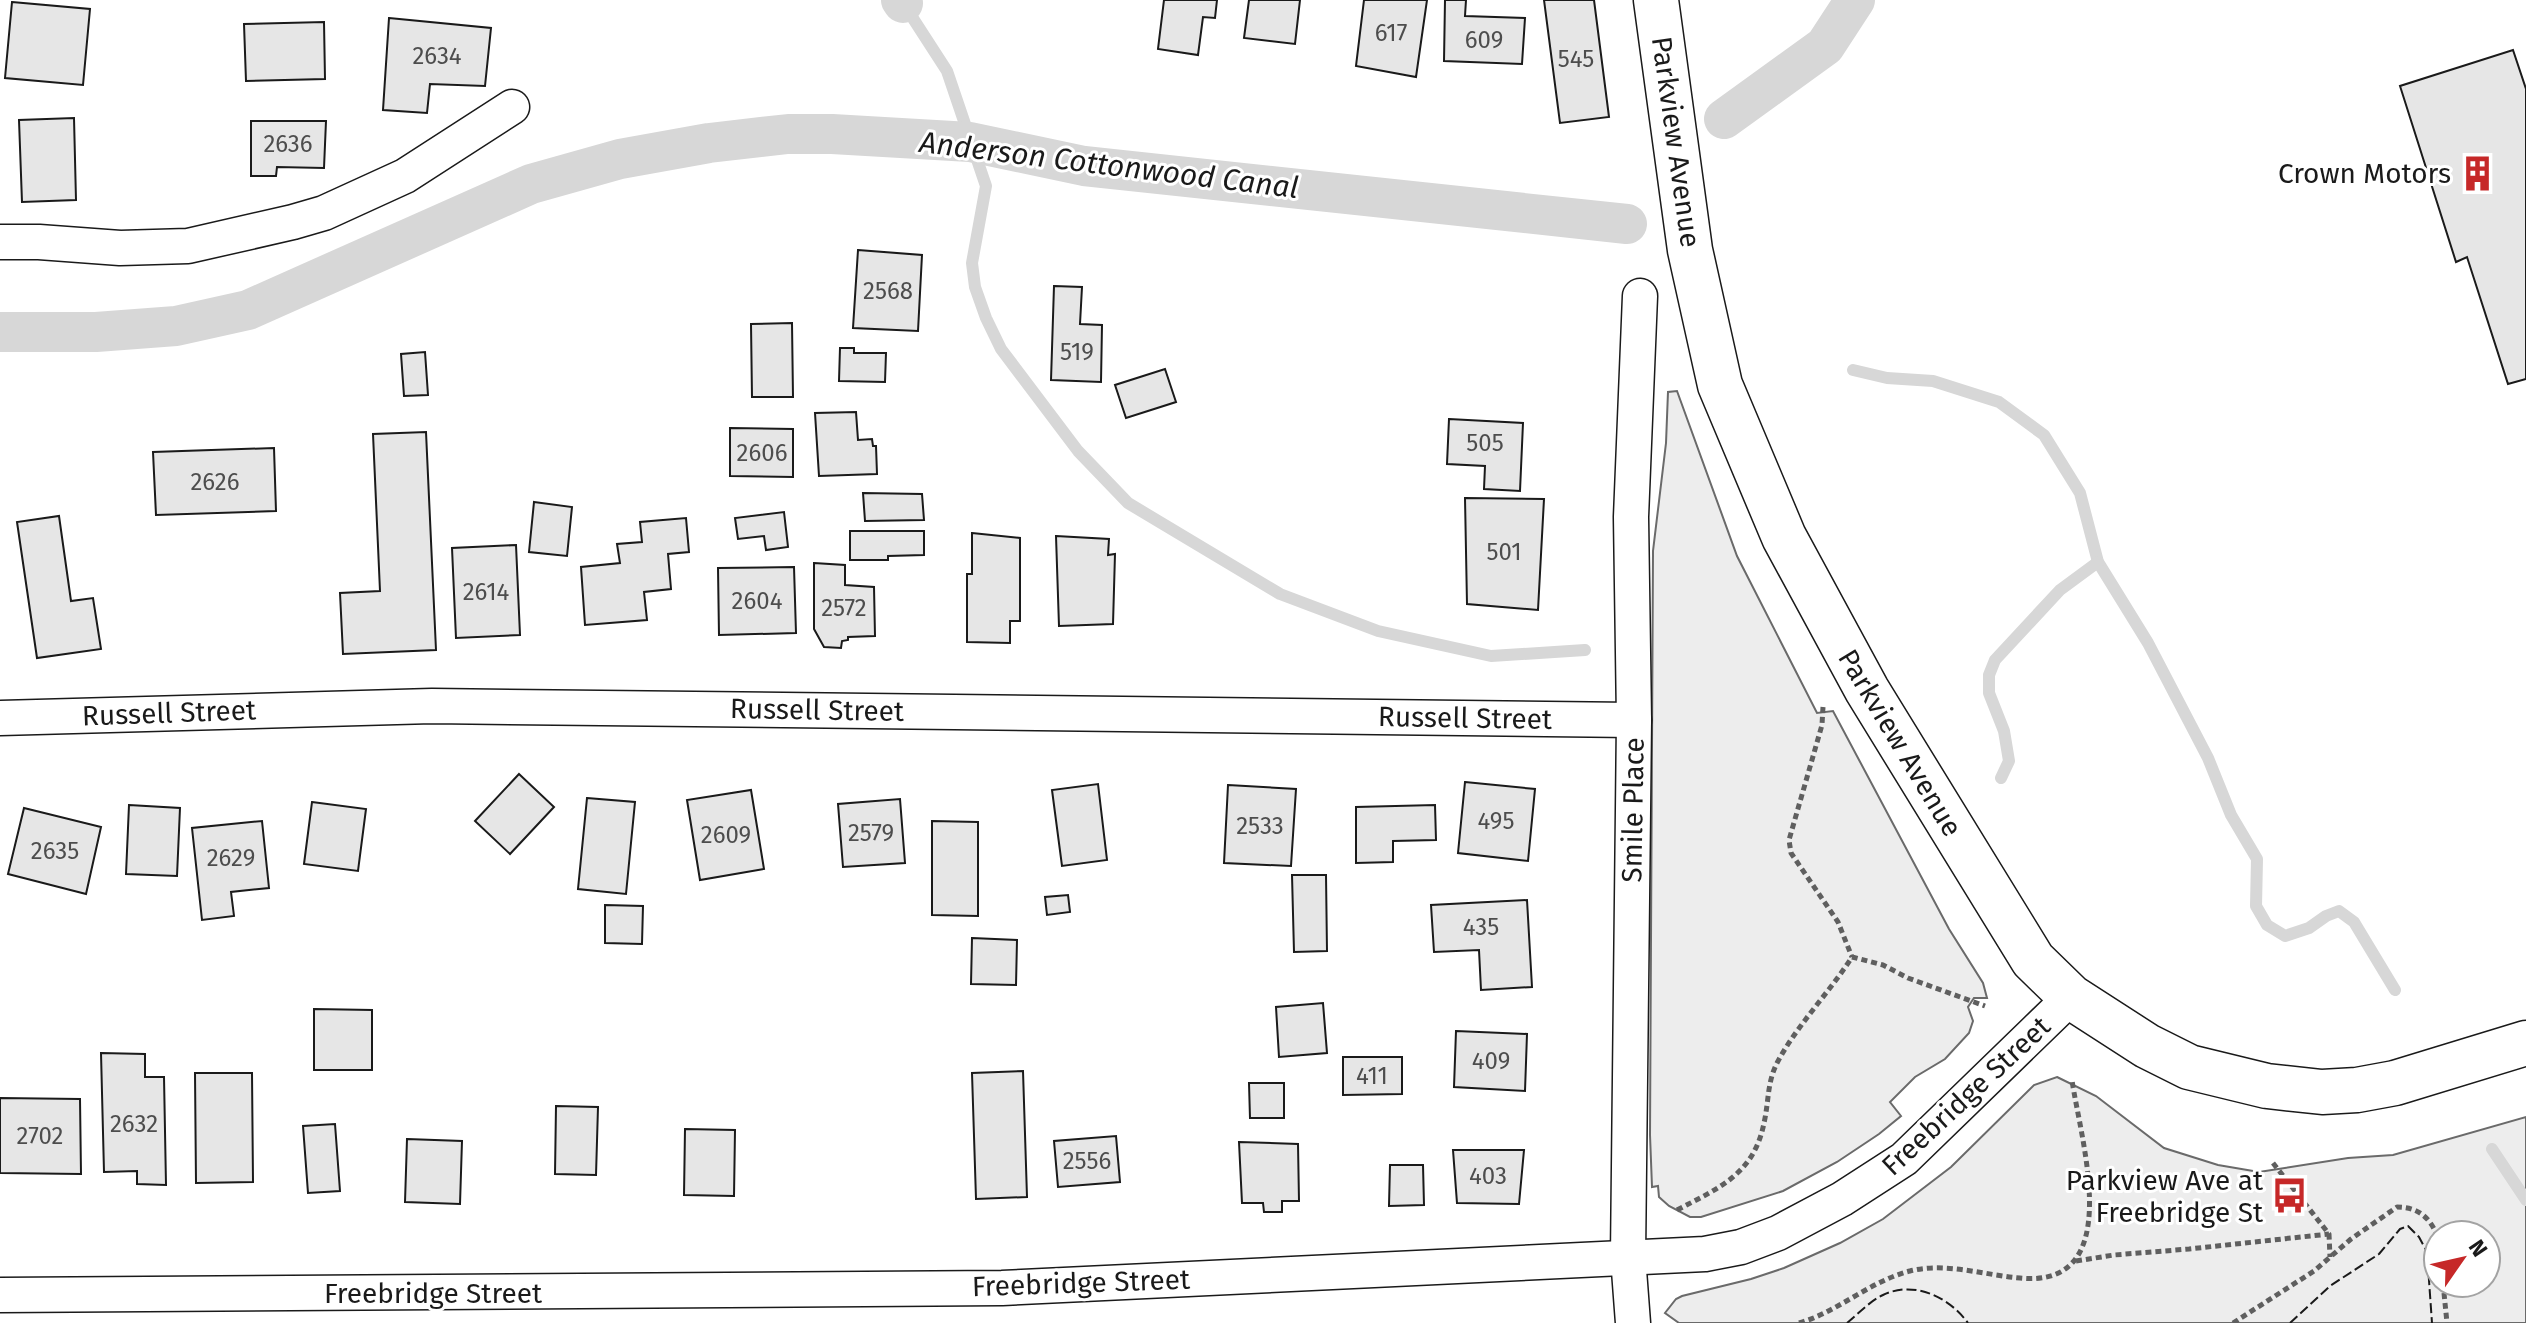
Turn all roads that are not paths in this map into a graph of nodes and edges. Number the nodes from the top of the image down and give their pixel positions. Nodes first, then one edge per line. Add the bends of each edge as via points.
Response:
1 (1656, 0) edge
2 (512, 107) dead end
3 (0, 242) edge
4 (1640, 296) dead end
5 (0, 718) edge
6 (1634, 720) junction
7 (2071, 997) junction
8 (2526, 1043) edge
9 (1628, 1257) junction
10 (0, 1295) edge
11 (518, 1308) edge
12 (149, 1309) edge
13 (1633, 1323) edge

1 - 7 main road, Parkview Avenue via 1703,317 1720,385 1758,479 1815,596 1923,785 2033,960
2 - 3 street via 405,176 293,222 188,246
4 - 6 street, Smile Place via 1631,517
5 - 6 street, Russell Street via 432,706
6 - 9 street, Smile Place
7 - 8 main road, Parkview Avenue via 2189,1067 2299,1090 2357,1090 2395,1083
7 - 9 street, Freebridge Street via 1904,1159 1842,1199 1741,1247
9 - 11 street, Freebridge Street
9 - 13 street, Smile Place
10 - 12 street, Freebridge Street
11 - 12 street, Freebridge Street

